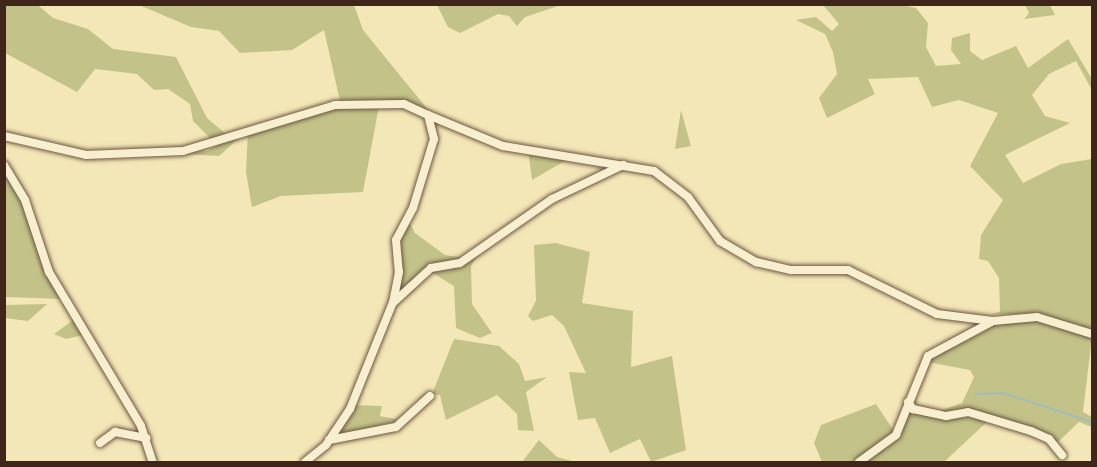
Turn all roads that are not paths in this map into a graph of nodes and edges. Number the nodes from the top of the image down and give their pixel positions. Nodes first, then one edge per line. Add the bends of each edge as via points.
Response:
1 (428, 116) junction
2 (4, 136) edge
3 (624, 164) junction
4 (4, 165) edge
5 (392, 305) junction
6 (993, 321) junction
7 (1092, 334) edge
8 (430, 396) dead end
9 (908, 402) junction
10 (147, 438) junction
11 (329, 440) junction
12 (100, 443) dead end
13 (1062, 455) dead end
14 (153, 462) edge
15 (305, 462) edge
16 (859, 462) edge

1 - 2 street via 404,104 334,105 183,151 86,155
1 - 3 street via 503,146
1 - 5 street via 434,140 413,208 396,240 399,272
3 - 5 street via 552,199 460,263 431,268
3 - 6 street via 654,171 672,183 736,255 791,270 848,270 872,278 921,309
4 - 10 street via 25,200 50,272
5 - 11 street via 367,375
6 - 7 street via 1038,317
6 - 9 street via 928,356
8 - 11 street via 396,427
9 - 13 street via 913,409 946,416 968,412 1031,431 1049,439
9 - 16 street via 896,435
10 - 12 street via 115,432
10 - 14 street
11 - 15 street

